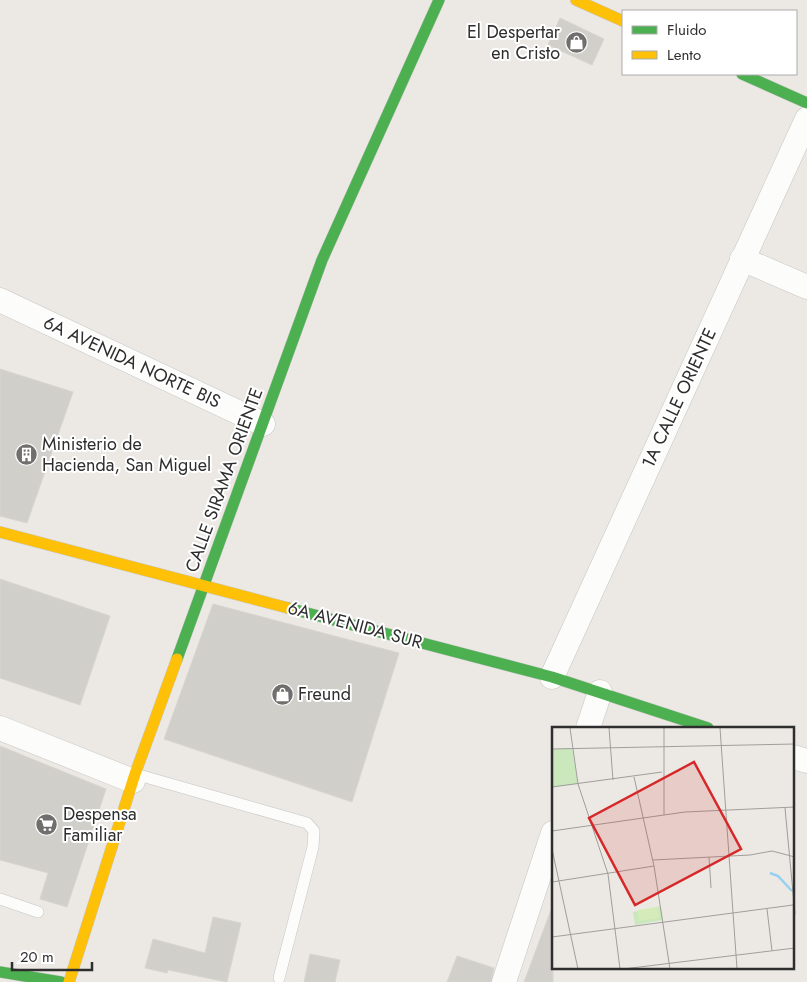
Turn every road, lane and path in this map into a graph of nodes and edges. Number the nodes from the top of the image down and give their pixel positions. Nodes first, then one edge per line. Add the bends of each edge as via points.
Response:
1 (439, 0) edge
2 (576, 0) edge
3 (622, 21) edge
4 (744, 75) edge
5 (807, 103) edge
6 (807, 119) edge
7 (742, 259) junction
8 (807, 287) edge
9 (0, 300) edge
10 (263, 424) junction
11 (0, 532) edge
12 (205, 586) junction
13 (552, 677) junction
14 (600, 692) junction
15 (588, 727) edge
16 (705, 727) edge
17 (0, 728) edge
18 (794, 757) edge
19 (807, 761) edge
20 (134, 778) junction
21 (552, 837) edge
22 (0, 899) edge
23 (38, 912) dead end
24 (0, 972) edge
25 (279, 978) dead end
26 (61, 982) edge
27 (69, 982) edge
28 (504, 982) edge

1 - 10 street, CALLE SIRAMA ORIENTE via 322,260
2 - 3 street
4 - 5 street
6 - 7 street, 1A CALLE ORIENTE
7 - 8 street
7 - 13 street, 1A CALLE ORIENTE
9 - 10 street, 6A AVENIDA NORTE BIS
10 - 12 street, CALLE SIRAMA ORIENTE
11 - 12 street, 6A AVENIDA SUR
12 - 13 street, 6A AVENIDA SUR
12 - 20 street, CALLE SIRAMA ORIENTE
13 - 14 street, 6A AVENIDA SUR
14 - 15 street
14 - 16 street, 6A AVENIDA SUR
17 - 20 street
18 - 19 street
20 - 25 lane via 307,823 314,831 313,846
20 - 27 street, CALLE SIRAMA ORIENTE
21 - 28 street
22 - 23 lane
24 - 26 street

